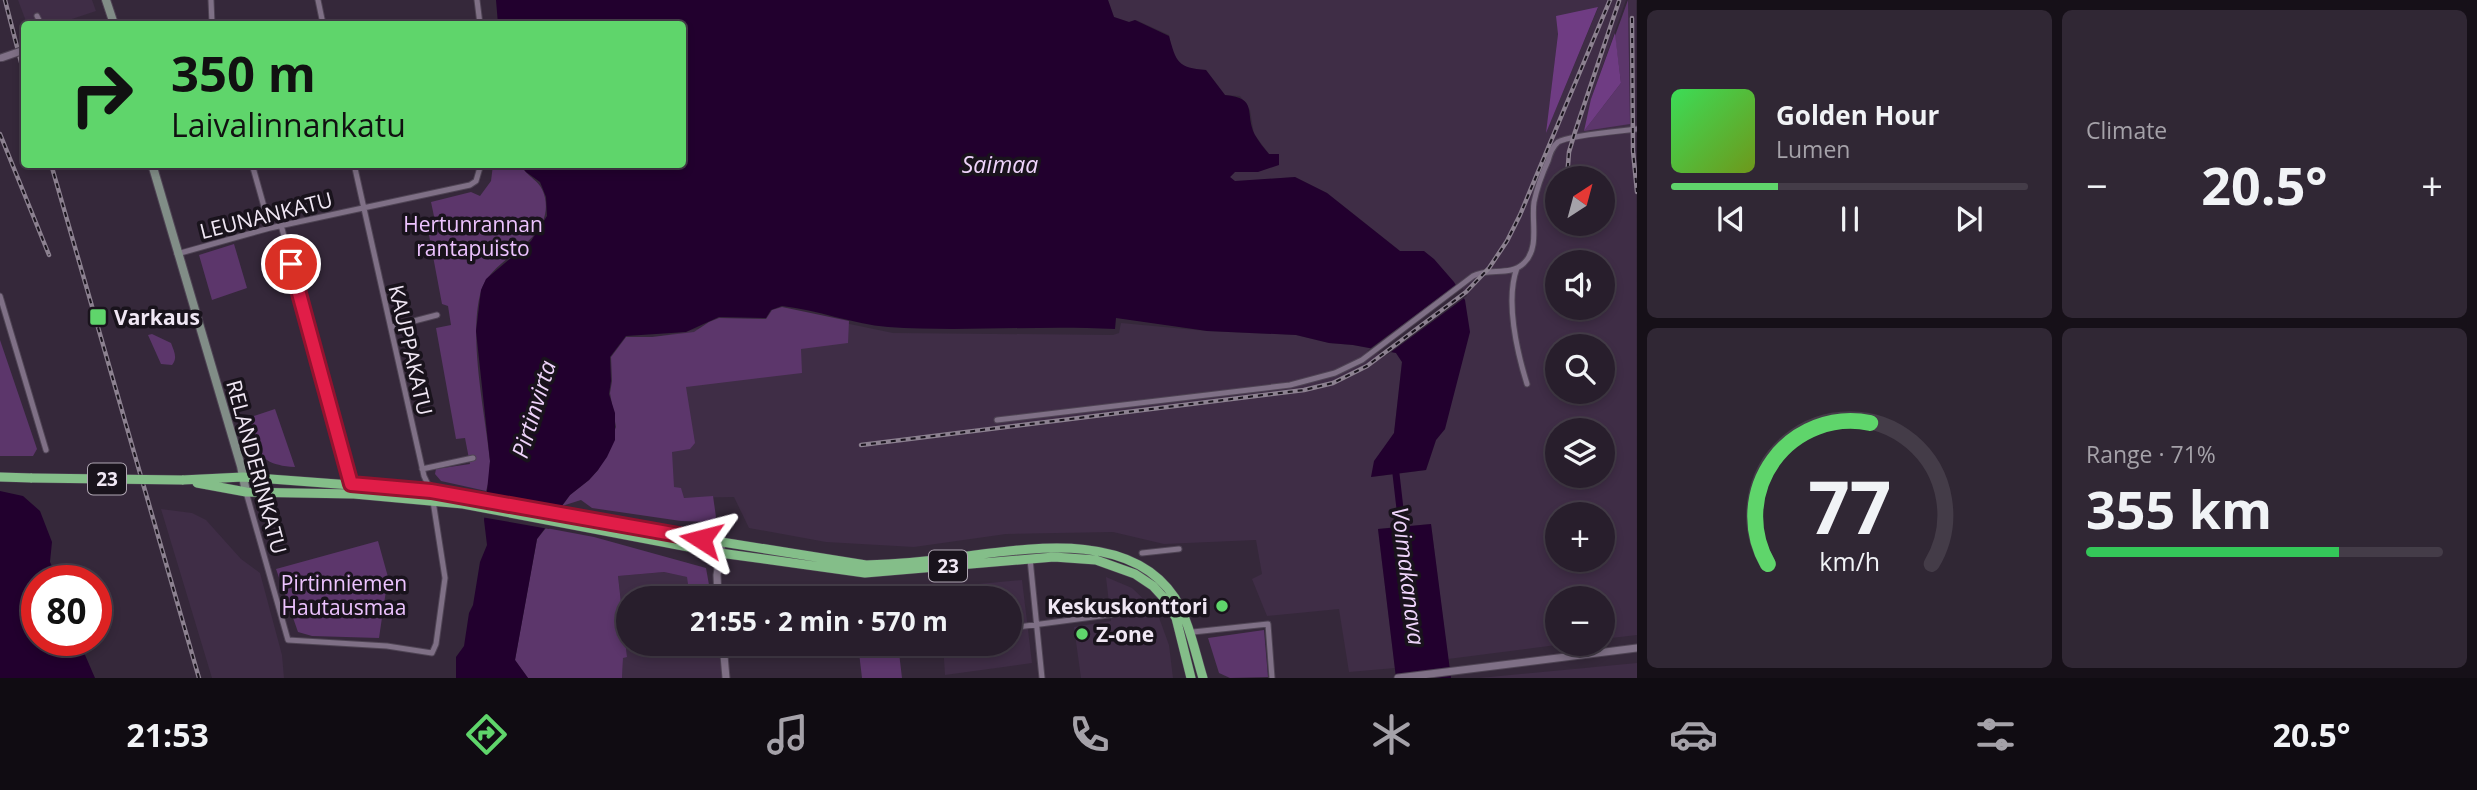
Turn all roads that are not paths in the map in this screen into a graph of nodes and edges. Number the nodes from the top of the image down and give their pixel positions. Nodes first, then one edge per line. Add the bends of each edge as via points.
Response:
1 (106, 0) edge
2 (211, 0) edge
3 (318, 0) edge
4 (477, 0) edge
5 (37, 16) dead end
6 (40, 21) edge
7 (112, 21) edge
8 (212, 21) edge
9 (322, 21) edge
10 (480, 21) edge
11 (21, 51) edge
12 (1, 58) edge
13 (1637, 130) edge
14 (153, 168) edge
15 (253, 168) edge
16 (355, 168) edge
17 (480, 168) edge
18 (362, 208) junction
19 (281, 225) junction
20 (271, 228) junction
21 (177, 254) junction
22 (1517, 268) junction
23 (0, 296) edge
24 (437, 315) dead end
25 (391, 327) junction
26 (1527, 384) dead end
27 (997, 420) dead end
28 (46, 450) dead end
29 (473, 458) dead end
30 (422, 469) junction
31 (0, 477) edge
32 (243, 477) junction
33 (186, 480) junction
34 (351, 484) junction
35 (246, 492) junction
36 (354, 494) junction
37 (432, 496) junction
38 (721, 548) junction
39 (1179, 549) dead end
40 (1142, 553) dead end
41 (1029, 554) junction
42 (717, 586) edge
43 (1131, 612) dead end
44 (1036, 624) junction
45 (1022, 626) edge
46 (1193, 632) dead end
47 (1637, 648) edge
48 (432, 653) joint
49 (724, 656) edge
50 (726, 678) edge
51 (1042, 678) edge
52 (1191, 678) edge
53 (1203, 678) edge
54 (1272, 678) edge
55 (1398, 678) edge

1 - 7 main road
2 - 8 street
3 - 9 street
4 - 10 street
5 - 6 street
11 - 12 street, bridge
13 - 22 street via 1555,144 1535,200 1530,256
14 - 21 main road, RELANDERINKATU
15 - 20 street
16 - 18 street, KAUPPAKATU
17 - 18 street, LEUNANKATU via 476,181 470,184
18 - 19 street, LEUNANKATU
18 - 25 street, KAUPPAKATU
19 - 20 street, LEUNANKATU
19 - 34 street
20 - 21 street, LEUNANKATU
21 - 32 main road, RELANDERINKATU
22 - 26 street via 1512,308
22 - 27 street via 1480,273 1362,360 1335,373 1290,385
23 - 28 street
24 - 25 street
25 - 30 street, KAUPPAKATU
29 - 30 street
30 - 37 street, KAUPPAKATU
31 - 33 highway, 23, bridge
32 - 33 highway, 23
32 - 34 highway, 23
32 - 35 main road, RELANDERINKATU
33 - 35 highway, 23
34 - 36 street
34 - 37 highway, 23
35 - 36 highway, 23
35 - 48 street, RELANDERINKATU via 288,640
36 - 37 highway, 23
37 - 38 highway, 23
37 - 48 street, KAUPPAKATU via 445,578
38 - 41 highway, 23 via 865,573
38 - 42 street
39 - 40 street
41 - 44 street
41 - 52 highway, 23 via 1096,560 1135,573 1153,586 1176,618
41 - 53 highway, 23 via 1090,549 1119,555 1157,578 1183,615
43 - 44 street
44 - 45 street
44 - 51 street
46 - 54 street via 1268,625
47 - 55 street
49 - 50 street

